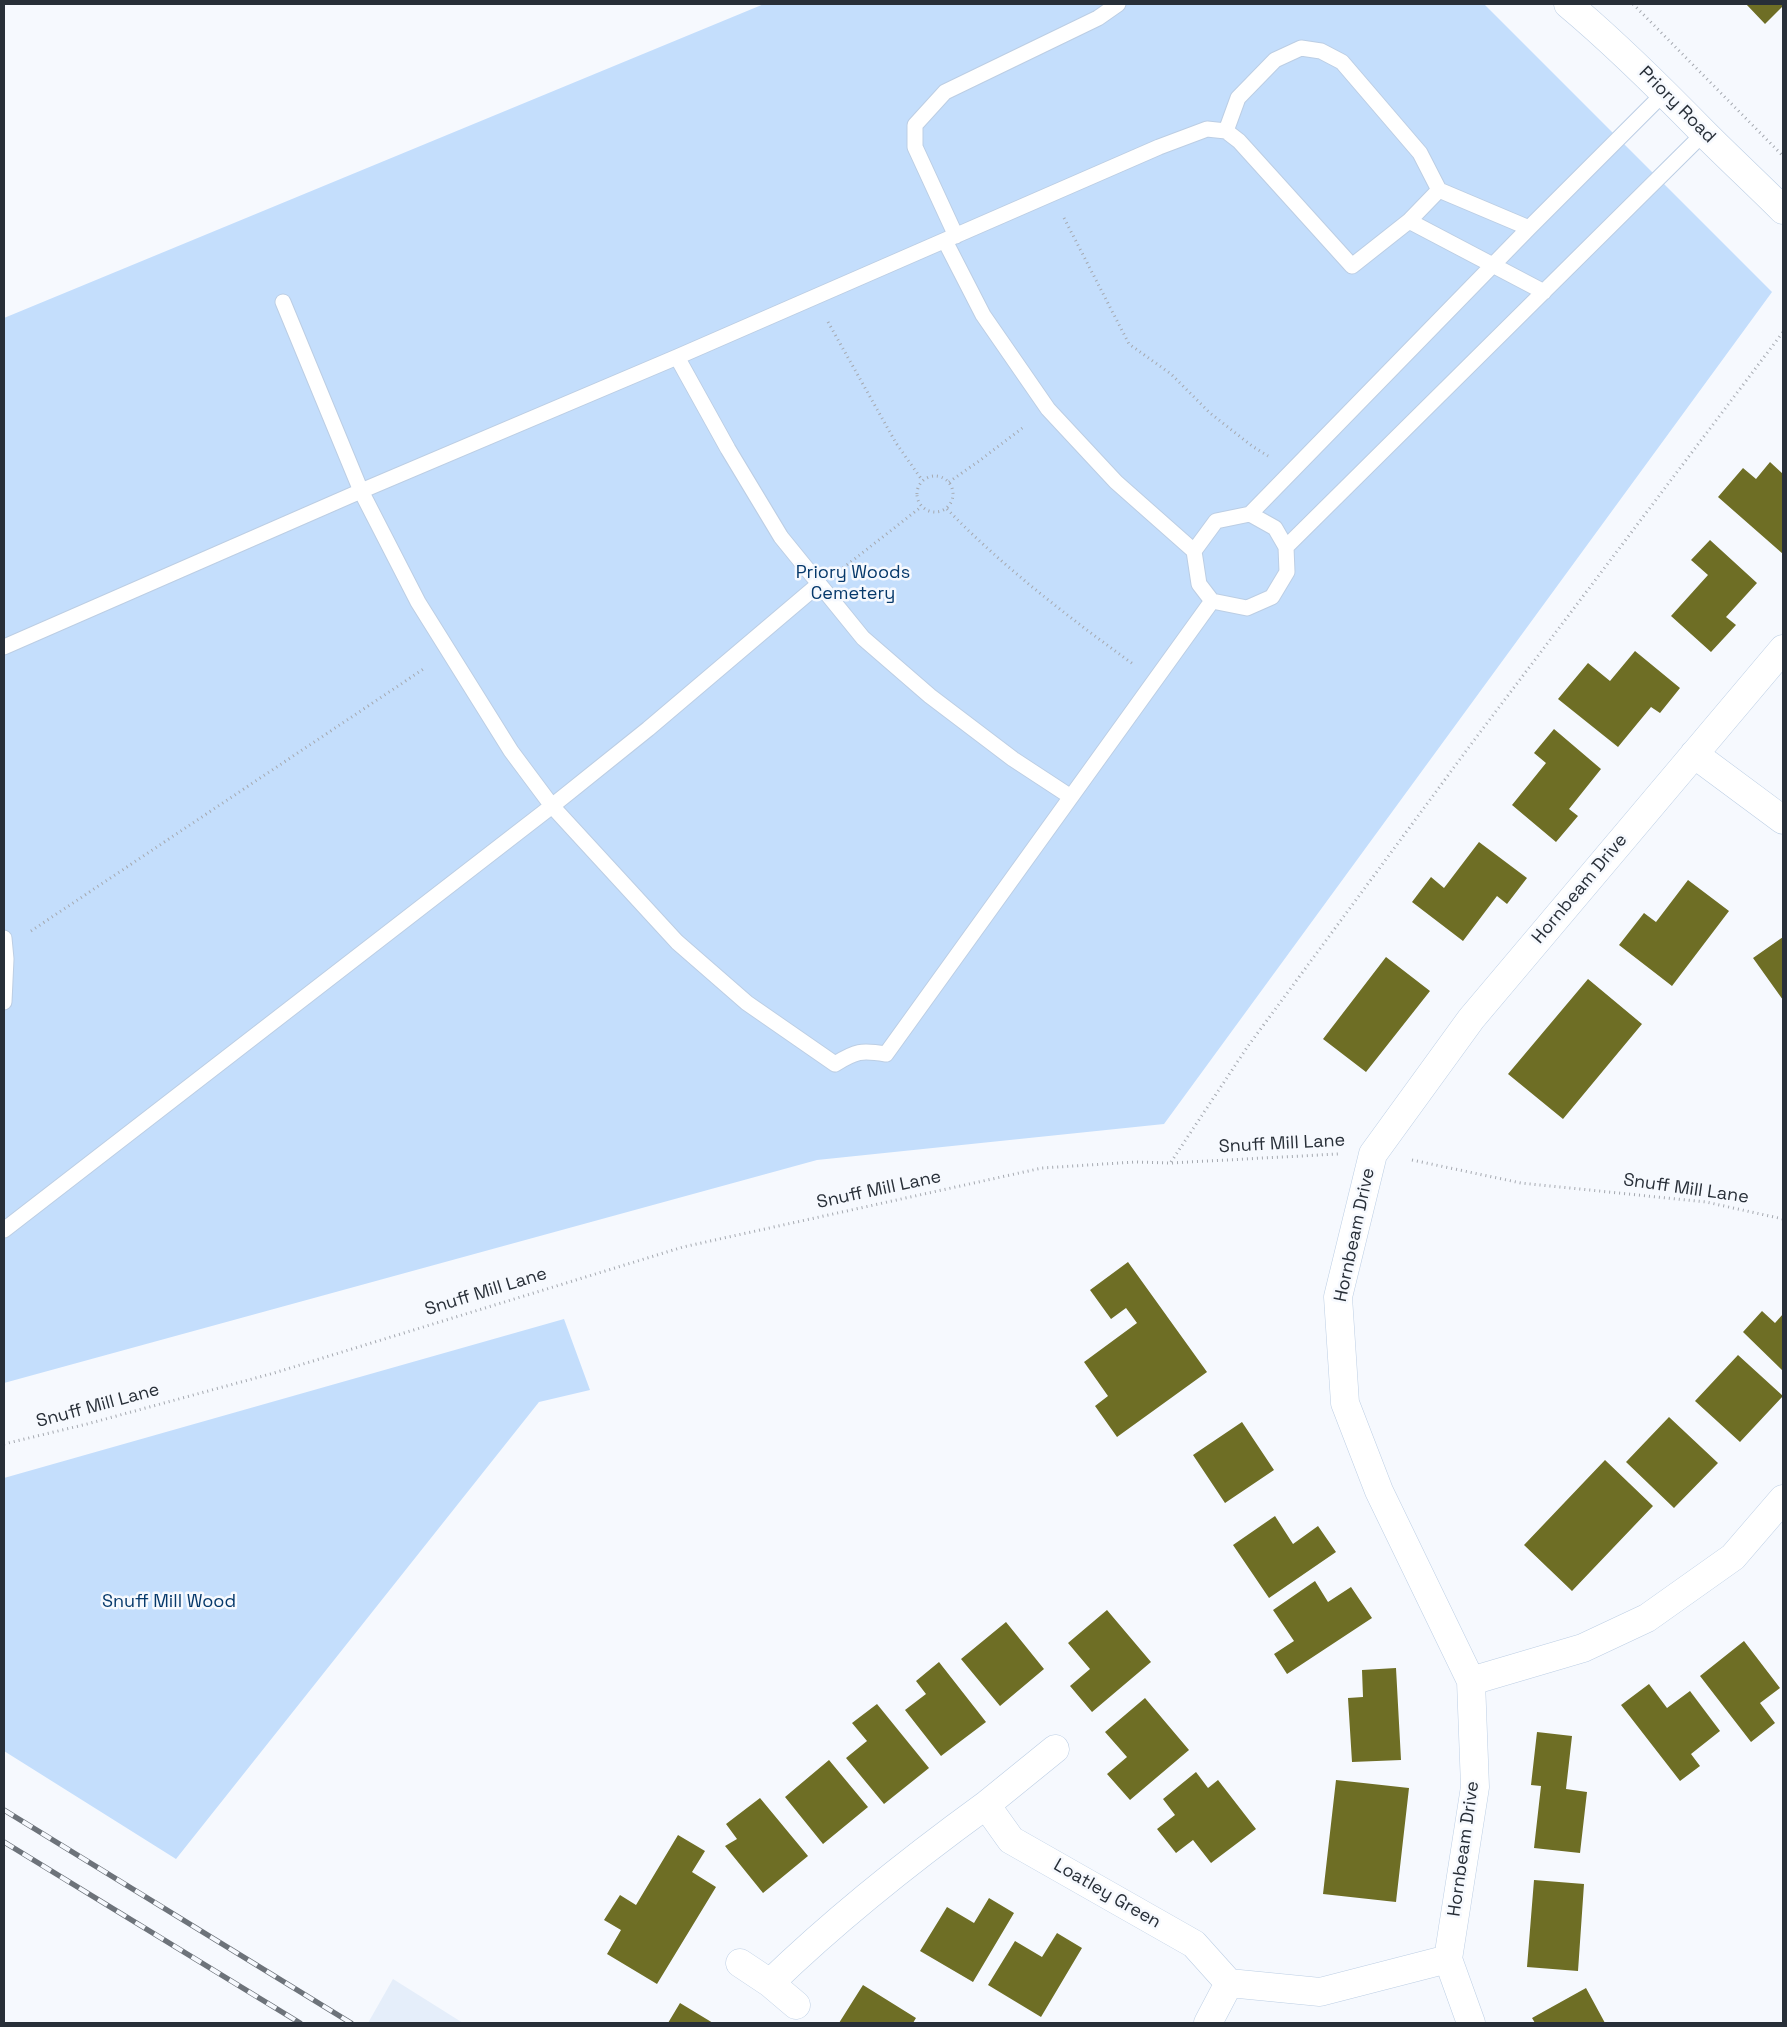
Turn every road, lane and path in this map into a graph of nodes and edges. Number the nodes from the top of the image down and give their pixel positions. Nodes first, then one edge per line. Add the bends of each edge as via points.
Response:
1 (1118, 4) edge
2 (1568, 4) edge
3 (1633, 4) edge
4 (1665, 92) junction
5 (1226, 131) junction
6 (1704, 133) junction
7 (1783, 156) edge
8 (1439, 190) junction
9 (1052, 193) junction
10 (1783, 210) edge
11 (1408, 221) junction
12 (1528, 228) junction
13 (951, 238) junction
14 (1493, 264) junction
15 (1544, 292) junction
16 (815, 297) junction
17 (283, 302) dead end
18 (1783, 332) edge
19 (677, 357) junction
20 (1048, 409) junction
21 (1292, 471) junction
22 (922, 480) junction
23 (949, 482) junction
24 (361, 491) junction
25 (921, 507) junction
26 (947, 509) junction
27 (1250, 514) junction
28 (1286, 547) junction
29 (1194, 551) junction
30 (819, 584) junction
31 (1212, 601) junction
32 (4, 646) edge
33 (1783, 649) edge
34 (448, 653) junction
35 (1155, 680) junction
36 (1694, 754) junction
37 (1071, 797) junction
38 (552, 806) junction
39 (1783, 820) edge
40 (4, 943) edge
41 (4, 1002) edge
42 (1373, 1154) junction
43 (1170, 1163) junction
44 (1783, 1219) edge
45 (4, 1230) edge
46 (4, 1444) edge
47 (1783, 1499) edge
48 (1471, 1681) junction
49 (1055, 1749) dead end
50 (986, 1806) junction
51 (1448, 1959) junction
52 (740, 1963) dead end
53 (770, 1983) junction
54 (1229, 1983) junction
55 (796, 2005) dead end
56 (1208, 2023) edge
57 (1471, 2023) edge

1 - 13 lane via 1098,18 945,92 915,125 915,147
2 - 4 street, Priory Road via 1602,31
3 - 7 path
4 - 6 street, Priory Road
4 - 12 lane
5 - 8 lane via 1238,98 1275,60 1301,48 1321,51 1342,62 1420,153
5 - 9 lane via 1207,129 1187,136
5 - 11 lane via 1352,266
6 - 10 street, Priory Road
6 - 15 lane
8 - 11 lane
8 - 12 lane
9 - 13 lane
9 - 21 path via 1129,344 1170,374 1210,413 1252,446
11 - 14 lane
12 - 14 lane
13 - 16 lane
13 - 20 lane via 983,315
14 - 15 lane
14 - 21 lane
15 - 28 lane
16 - 19 lane
16 - 22 path via 896,443
17 - 24 lane
18 - 43 path via 1277,1006
19 - 24 lane
19 - 30 lane via 781,536
20 - 23 path
20 - 29 lane via 1116,482
21 - 27 lane
22 - 23 path via 941,476
22 - 25 path via 917,489
23 - 26 path via 954,491 953,501
24 - 32 lane
24 - 34 lane
25 - 26 path via 929,512
25 - 30 path
26 - 35 path via 1065,614
27 - 28 lane via 1275,528
27 - 29 lane via 1216,521
28 - 31 lane via 1287,572 1272,597 1247,608
29 - 31 lane via 1199,584
30 - 37 lane via 863,638 930,696 1013,759
30 - 38 lane
31 - 35 lane
33 - 36 street, Hornbeam Drive
34 - 38 lane via 511,751
34 - 40 path
35 - 37 lane
36 - 39 street
36 - 42 street, Hornbeam Drive via 1471,1019
37 - 38 lane via 886,1054 866,1050 851,1054 835,1064 747,1003 677,942
38 - 45 lane
40 - 41 lane
42 - 43 path, Snuff Mill Lane
42 - 44 path, Snuff Mill Lane via 1521,1182 1706,1202
42 - 48 street, Hornbeam Drive via 1338,1297 1346,1403 1379,1491
43 - 46 path, Snuff Mill Lane via 1042,1168 684,1247 274,1373
47 - 48 street via 1733,1557 1646,1618 1583,1648
48 - 51 street, Hornbeam Drive via 1475,1787
49 - 50 street
50 - 53 street via 903,1866 816,1939
50 - 54 street, Loatley Green via 1011,1840 1194,1944
51 - 54 street via 1320,1992
51 - 57 street, Hornbeam Drive
52 - 53 street
53 - 55 street
54 - 56 street

